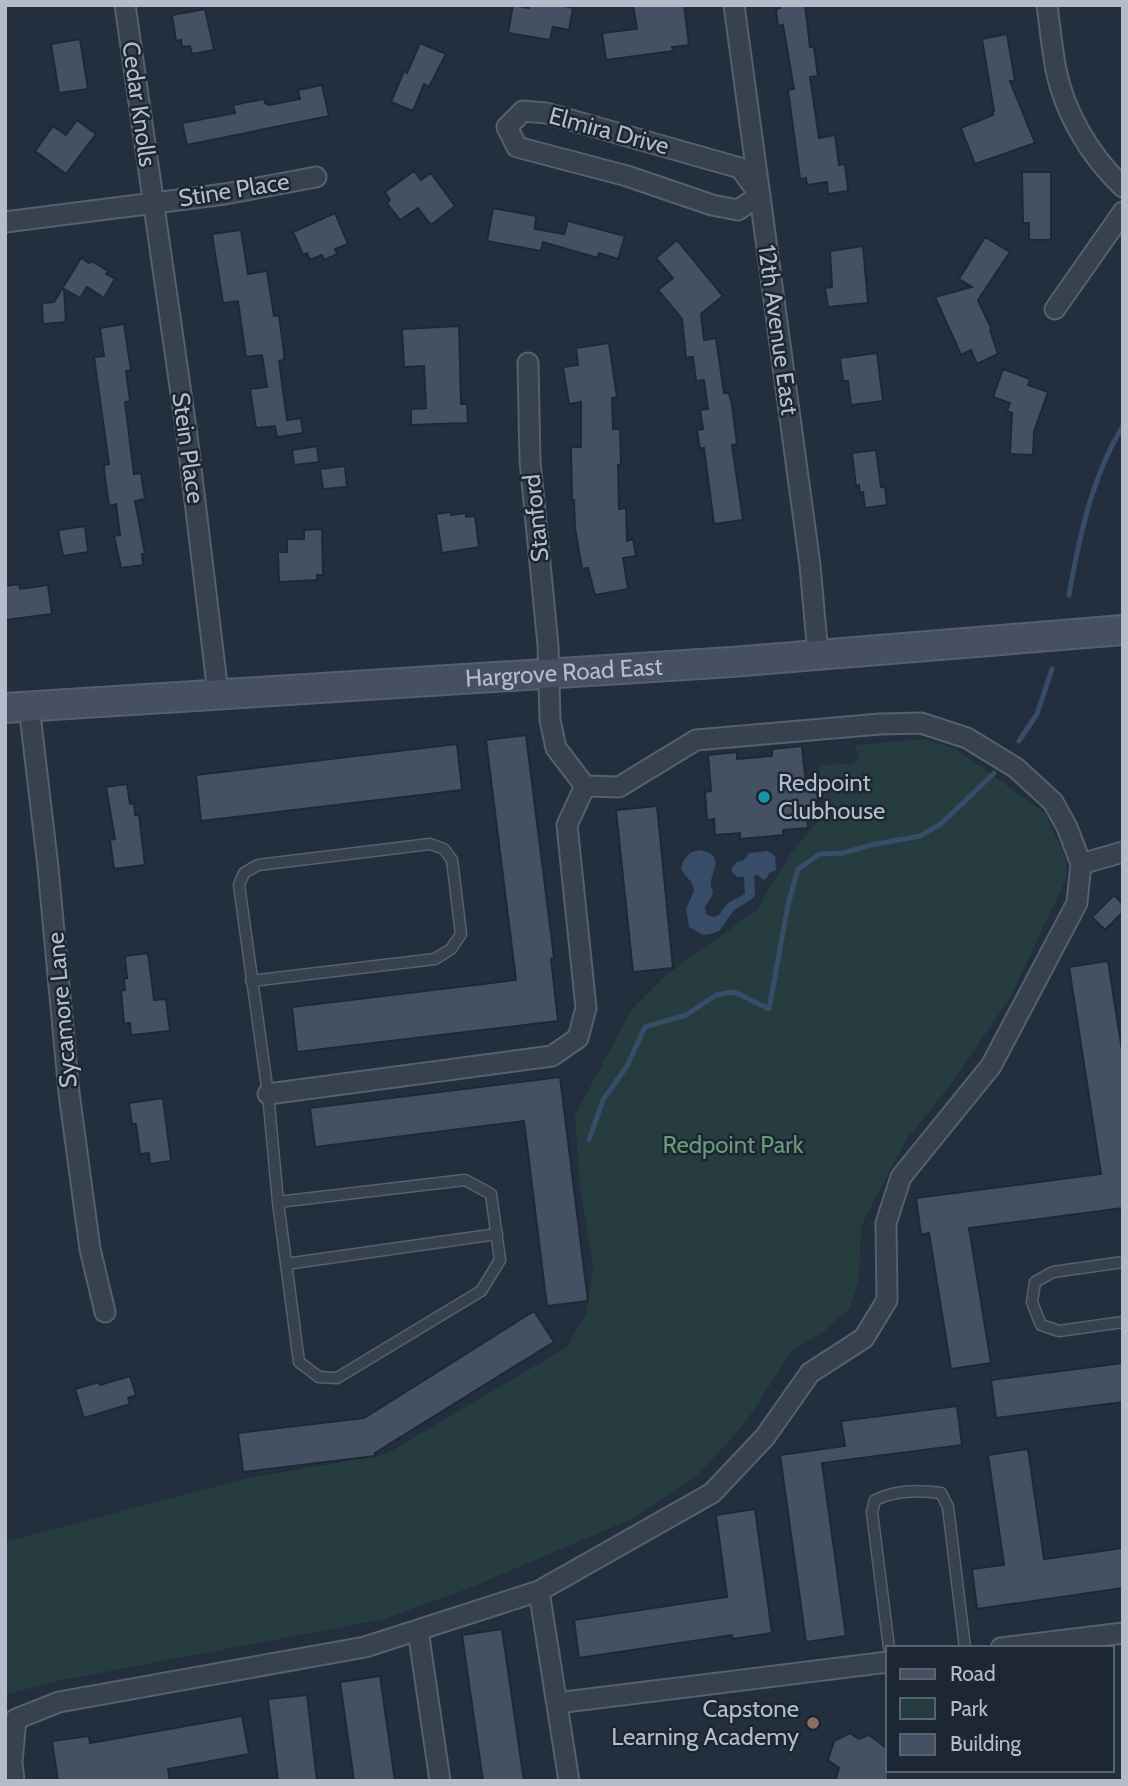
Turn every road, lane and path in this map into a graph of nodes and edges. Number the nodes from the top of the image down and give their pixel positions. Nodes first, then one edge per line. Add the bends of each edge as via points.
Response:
1 (125, 5) edge
2 (734, 5) edge
3 (1047, 5) edge
4 (316, 177) dead end
5 (1123, 187) edge
6 (760, 195) junction
7 (153, 203) junction
8 (1123, 212) edge
9 (5, 222) edge
10 (1055, 309) dead end
11 (528, 363) dead end
12 (1123, 630) edge
13 (818, 654) junction
14 (550, 673) junction
15 (218, 693) junction
16 (17, 707) edge
17 (585, 786) junction
18 (1123, 852) edge
19 (1081, 864) junction
20 (251, 981) junction
21 (268, 1094) junction
22 (278, 1202) junction
23 (497, 1234) junction
24 (1123, 1262) edge
25 (286, 1264) junction
26 (105, 1312) dead end
27 (1123, 1322) edge
28 (539, 1591) junction
29 (418, 1630) junction
30 (1123, 1633) edge
31 (889, 1646) edge
32 (965, 1646) edge
33 (1017, 1646) edge
34 (886, 1662) edge
35 (557, 1703) junction
36 (14, 1781) edge
37 (440, 1781) edge
38 (569, 1781) edge

1 - 7 street, Cedar Knolls
2 - 6 street, 12th Avenue East
3 - 5 street via 1056,73 1072,116 1109,174
4 - 7 street, Stine Place
6 - 6 street, Elmira Drive via 740,168 559,116 523,111 507,127 517,147 627,176 712,205 738,210
6 - 13 street, 12th Avenue East
7 - 9 street, Stine Place
7 - 15 street, Stein Place
8 - 10 street
11 - 14 street, Stanford via 530,461
12 - 13 main road, Hargrove Road East
13 - 14 main road, Hargrove Road East
14 - 15 main road, Hargrove Road East
14 - 17 street, Stanford via 550,720 556,748
15 - 16 main road, Hargrove Road East
16 - 26 street, Sycamore Lane via 48,867 69,1093 90,1249
17 - 19 street via 619,787 696,740 921,723 967,738 1016,768 1053,802
17 - 21 street via 567,825 586,1007 578,1038 552,1056
18 - 19 street
19 - 28 street via 1077,904 991,1066 901,1177 886,1223 887,1300 864,1338 810,1373 765,1437 712,1493
20 - 20 lane via 239,885 244,873 258,865 429,844 444,849 452,860 461,933 452,949 435,959
20 - 21 lane
21 - 22 lane
22 - 23 lane via 465,1180 491,1194
22 - 25 lane
23 - 25 lane
23 - 25 lane via 500,1260 481,1291 337,1378 318,1377 299,1362
24 - 27 lane via 1053,1272 1035,1282 1032,1302 1041,1325 1059,1331
28 - 29 street
28 - 35 street
29 - 36 street via 365,1647 59,1702 16,1720
29 - 37 street
30 - 33 street
31 - 32 lane via 872,1512 875,1500 889,1493 924,1490 942,1493 948,1507
34 - 35 street
35 - 38 street

